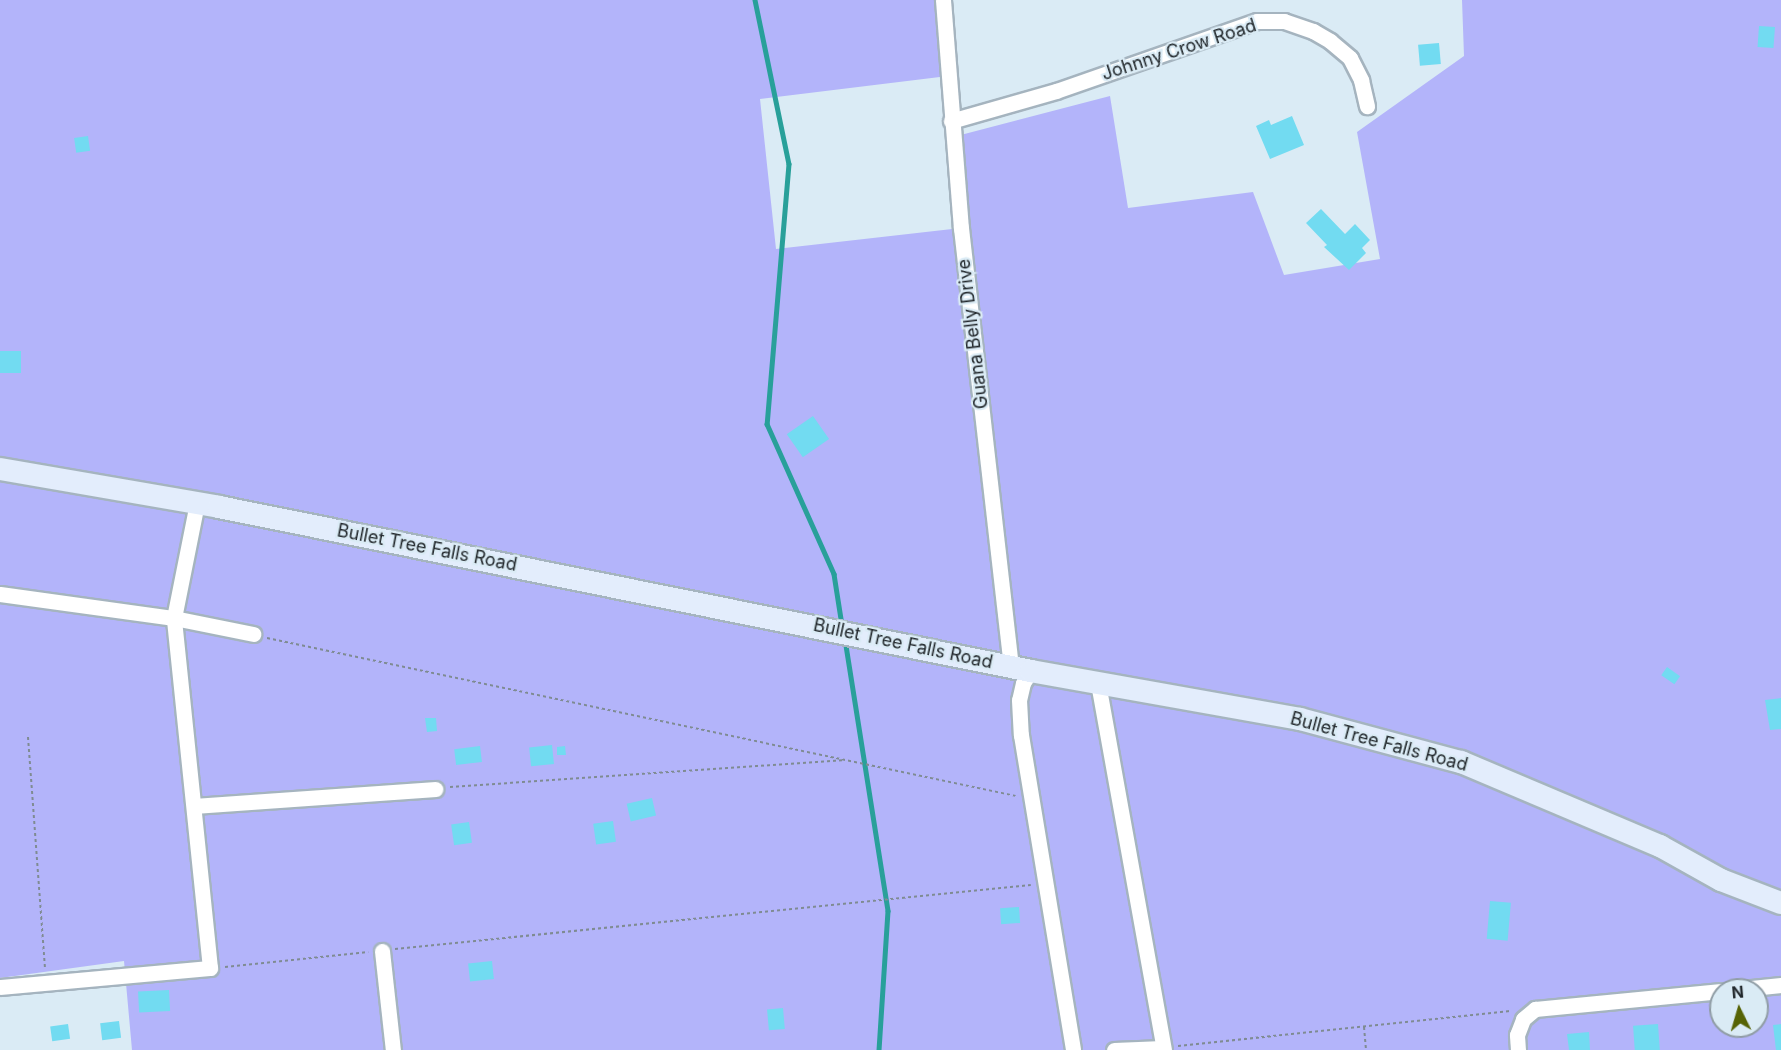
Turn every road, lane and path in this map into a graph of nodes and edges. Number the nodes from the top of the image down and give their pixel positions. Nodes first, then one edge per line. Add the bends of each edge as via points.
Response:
1 (944, 0) edge
2 (1367, 106) dead end
3 (951, 121) junction
4 (0, 469) edge
5 (197, 503) junction
6 (0, 594) edge
7 (174, 618) junction
8 (253, 634) joint
9 (1021, 668) junction
10 (1098, 683) junction
11 (28, 737) dead end
12 (846, 760) junction
13 (435, 789) joint
14 (1032, 800) junction
15 (194, 806) junction
16 (1046, 884) junction
17 (1781, 903) edge
18 (382, 951) junction
19 (210, 968) junction
20 (46, 983) junction
21 (0, 987) edge
22 (1709, 992) edge
23 (1535, 1009) junction
24 (1364, 1027) junction
25 (1164, 1049) edge
26 (393, 1050) edge
27 (1073, 1050) edge
28 (1114, 1050) edge
29 (1366, 1050) edge
30 (1518, 1050) edge

1 - 3 street, Guana Belly Drive
2 - 3 street, Johnny Crow Road via 1361,80 1350,58 1330,41 1284,21 1257,21 1056,91
3 - 9 street, Guana Belly Drive
4 - 5 main road, Bullet Tree Falls Road
5 - 7 street
5 - 9 main road, Bullet Tree Falls Road
6 - 7 street
7 - 8 street
7 - 15 street
8 - 12 path
9 - 10 main road, Bullet Tree Falls Road
9 - 14 street via 1023,683 1018,700
10 - 17 main road, Bullet Tree Falls Road via 1300,720 1461,762 1660,846 1721,880
10 - 25 street
11 - 20 path
12 - 13 path
12 - 14 path
13 - 15 street
14 - 16 street
15 - 19 street
16 - 18 path
16 - 27 street
18 - 19 path
18 - 26 street
19 - 20 street
20 - 21 street
22 - 23 street
23 - 24 path
23 - 30 street via 1523,1019 1517,1035
24 - 25 path
24 - 29 path
25 - 28 street

